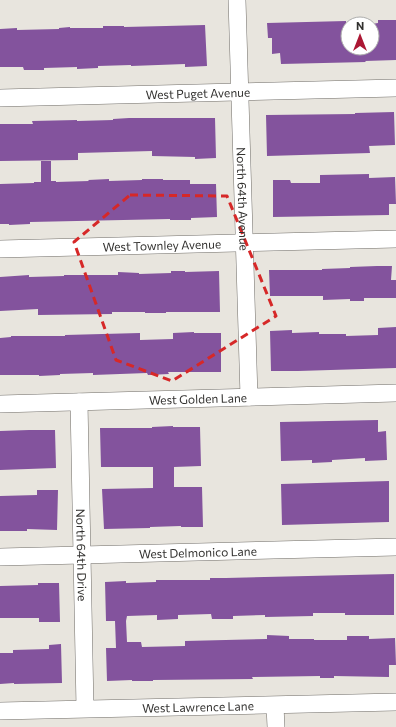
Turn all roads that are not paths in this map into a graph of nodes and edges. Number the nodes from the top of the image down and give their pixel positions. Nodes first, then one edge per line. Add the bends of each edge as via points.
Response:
1 (237, 0) edge
2 (396, 88) edge
3 (240, 92) junction
4 (0, 98) edge
5 (396, 239) edge
6 (244, 243) junction
7 (0, 249) edge
8 (396, 393) edge
9 (249, 397) junction
10 (79, 402) junction
11 (0, 404) edge
12 (396, 547) edge
13 (82, 555) junction
14 (0, 557) edge
15 (396, 702) edge
16 (275, 706) junction
17 (85, 708) junction
18 (0, 711) edge
19 (276, 727) edge

1 - 3 street, North 64th Avenue
2 - 3 street, West Puget Avenue
3 - 4 street, West Puget Avenue
3 - 6 street, North 64th Avenue
5 - 6 street, West Townley Avenue
6 - 7 street, West Townley Avenue
6 - 9 street, North 64th Avenue
8 - 9 street, West Golden Lane
9 - 10 street, West Golden Lane
10 - 11 street, West Golden Lane
10 - 13 street, North 64th Drive
12 - 13 street, West Delmonico Lane
13 - 14 street, West Delmonico Lane
13 - 17 street, North 64th Drive
15 - 16 street, West Lawrence Lane
16 - 17 street, West Lawrence Lane
16 - 19 street
17 - 18 street, West Lawrence Lane

